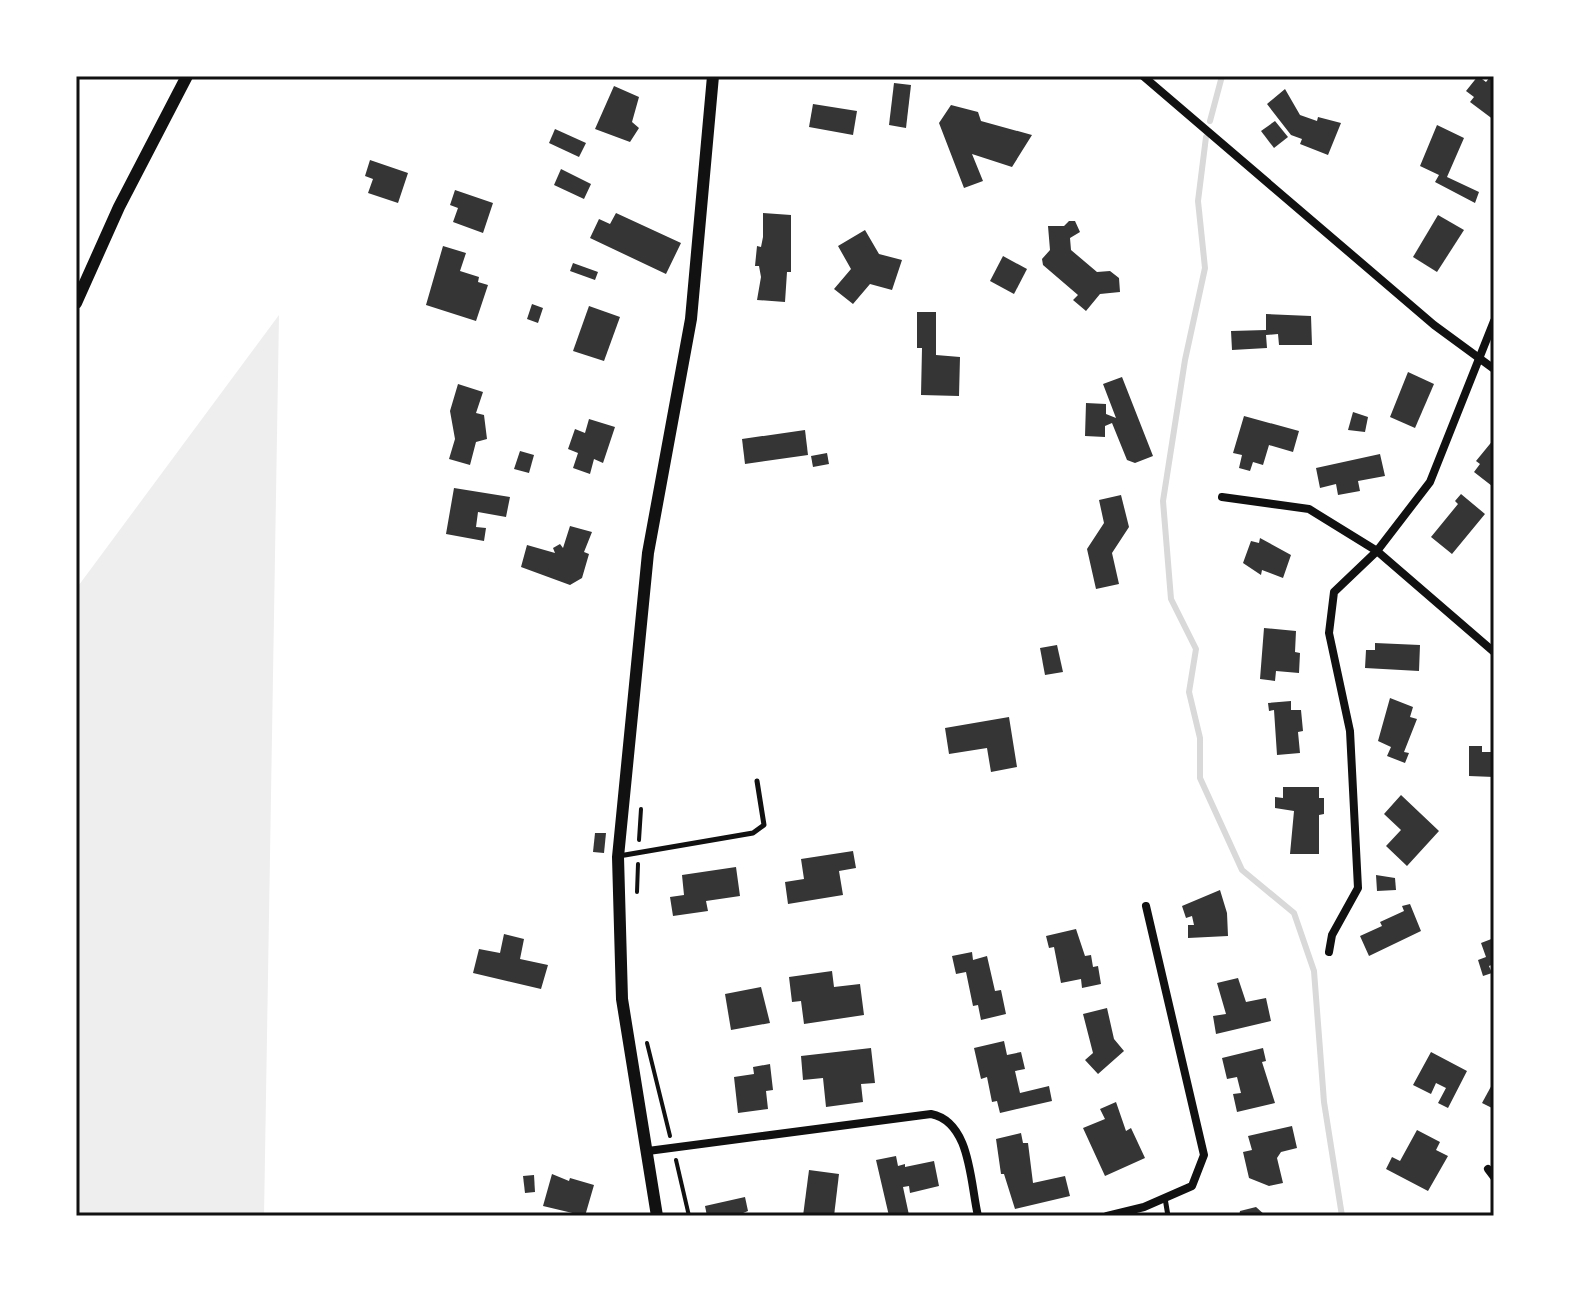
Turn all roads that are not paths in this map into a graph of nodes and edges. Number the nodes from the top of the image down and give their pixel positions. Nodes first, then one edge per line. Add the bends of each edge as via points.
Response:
1 (187, 76) edge
2 (713, 76) edge
3 (1143, 76) edge
4 (76, 303) edge
5 (1494, 321) edge
6 (1480, 359) junction
7 (1494, 369) edge
8 (1222, 497) dead end
9 (1377, 551) junction
10 (1494, 652) edge
11 (757, 781) dead end
12 (618, 857) junction
13 (1146, 906) dead end
14 (1329, 952) dead end
15 (648, 1151) junction
16 (1488, 1169) dead end
17 (1494, 1177) edge
18 (1165, 1198) junction
19 (657, 1216) edge
20 (978, 1216) edge
21 (1107, 1216) edge
22 (1168, 1216) edge

1 - 4 street
2 - 12 street via 691,319 648,553
3 - 6 street
5 - 6 street
6 - 7 street
6 - 9 street via 1430,482
8 - 9 street via 1309,509
9 - 10 street
9 - 14 street via 1334,592 1329,633 1350,731 1358,888 1332,935
11 - 12 lane via 764,825 753,833
12 - 15 street via 622,999
13 - 18 street via 1204,1155 1192,1186
15 - 19 street
15 - 20 street via 942,1116 960,1133
16 - 17 street
18 - 21 street
18 - 22 lane

